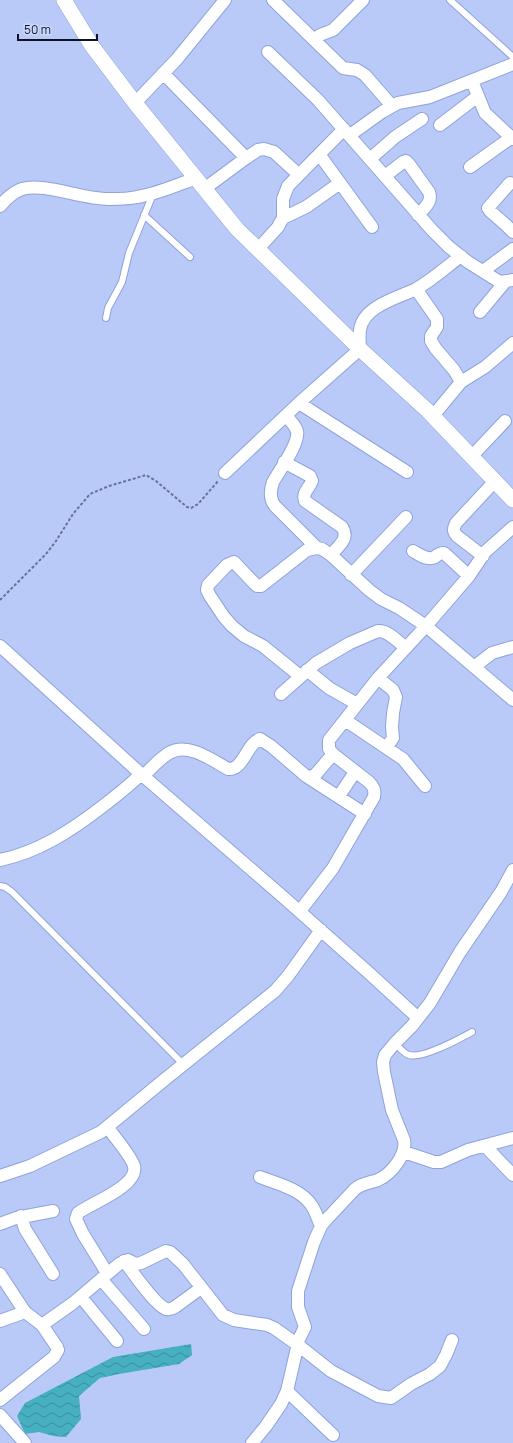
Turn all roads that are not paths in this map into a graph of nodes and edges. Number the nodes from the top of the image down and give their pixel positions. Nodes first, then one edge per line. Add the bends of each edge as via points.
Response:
1 (64, 0) edge
2 (226, 0) edge
3 (273, 0) edge
4 (363, 0) edge
5 (450, 0) edge
6 (314, 40) junction
7 (268, 52) dead end
8 (513, 57) edge
9 (513, 64) edge
10 (163, 73) junction
11 (472, 81) junction
12 (478, 96) junction
13 (135, 103) junction
14 (392, 106) junction
15 (422, 119) dead end
16 (440, 125) dead end
17 (347, 132) junction
18 (512, 138) edge
19 (319, 154) junction
20 (246, 158) junction
21 (370, 158) junction
22 (470, 167) dead end
23 (298, 174) junction
24 (385, 176) junction
25 (340, 183) junction
26 (510, 183) dead end
27 (200, 184) junction
28 (153, 194) junction
29 (0, 206) edge
30 (144, 215) junction
31 (418, 215) junction
32 (283, 218) junction
33 (372, 227) dead end
34 (513, 232) edge
35 (513, 249) edge
36 (257, 250) junction
37 (461, 256) junction
38 (190, 257) dead end
39 (483, 271) junction
40 (509, 281) edge
41 (416, 289) junction
42 (480, 312) dead end
43 (106, 318) dead end
44 (513, 343) edge
45 (360, 349) junction
46 (461, 382) junction
47 (299, 403) junction
48 (285, 416) junction
49 (433, 416) junction
50 (505, 421) dead end
51 (472, 456) junction
52 (284, 462) junction
53 (407, 472) dead end
54 (225, 473) road end
55 (495, 481) junction
56 (513, 500) edge
57 (406, 517) dead end
58 (513, 528) edge
59 (317, 548) junction
60 (413, 552) dead end
61 (330, 555) junction
62 (483, 556) junction
63 (351, 575) junction
64 (469, 576) junction
65 (426, 626) junction
66 (0, 646) edge
67 (513, 647) edge
68 (406, 648) junction
69 (474, 667) junction
70 (303, 673) junction
71 (378, 678) junction
72 (281, 694) dead end
73 (513, 700) edge
74 (357, 704) junction
75 (345, 720) junction
76 (387, 747) junction
77 (333, 754) junction
78 (355, 772) junction
79 (142, 775) junction
80 (306, 776) junction
81 (425, 786) dead end
82 (339, 796) junction
83 (365, 814) junction
84 (0, 860) edge
85 (513, 870) edge
86 (0, 886) edge
87 (300, 911) junction
88 (321, 930) junction
89 (418, 1018) junction
90 (472, 1032) dead end
91 (395, 1043) junction
92 (183, 1064) junction
93 (108, 1128) junction
94 (513, 1138) edge
95 (485, 1146) junction
96 (404, 1152) junction
97 (513, 1175) edge
98 (0, 1176) edge
99 (260, 1177) dead end
100 (53, 1211) dead end
101 (21, 1216) junction
102 (0, 1224) edge
103 (321, 1226) junction
104 (124, 1261) junction
105 (0, 1274) edge
106 (53, 1274) dead end
107 (104, 1276) junction
108 (201, 1288) junction
109 (81, 1297) junction
110 (25, 1312) junction
111 (0, 1321) edge
112 (42, 1325) junction
113 (144, 1329) dead end
114 (452, 1340) dead end
115 (117, 1341) dead end
116 (298, 1345) junction
117 (287, 1392) junction
118 (0, 1400) edge
119 (0, 1415) edge
120 (333, 1435) dead end
121 (25, 1443) edge
122 (252, 1443) edge

1 - 13 street via 92,46
2 - 10 street
3 - 6 street
4 - 6 street via 333,30
5 - 8 lane
6 - 14 street via 343,68 357,70 365,75
7 - 17 street
9 - 11 street
10 - 13 street
10 - 20 street
11 - 12 street
11 - 14 street via 430,97
12 - 16 street
12 - 18 street via 485,113
13 - 27 street
14 - 17 street
15 - 21 street
17 - 19 street
17 - 21 street
18 - 22 street
19 - 23 street
19 - 25 street
20 - 23 street via 258,150 269,150
20 - 27 street
21 - 24 street
23 - 32 street via 288,186 283,199
24 - 31 street
24 - 31 street via 403,162 410,164 431,196
25 - 32 street via 306,207
25 - 33 street
26 - 34 street via 488,208
27 - 28 street
27 - 36 street
28 - 29 street via 108,199 33,188 21,189
28 - 30 lane
30 - 38 lane
30 - 43 lane via 129,253 122,282 108,308
31 - 37 street
32 - 36 street via 278,228
35 - 39 street
36 - 45 street
37 - 39 street
37 - 41 street
39 - 40 street via 500,282
40 - 42 street
41 - 45 street via 372,311 360,330
41 - 46 street via 437,319 437,327 431,341
44 - 46 street via 485,367
45 - 47 street
45 - 49 street
46 - 49 street
47 - 48 street
47 - 53 street
48 - 52 street via 294,425 298,437
48 - 54 street
49 - 51 street
50 - 51 street
51 - 55 street
52 - 59 street via 271,487 273,504
52 - 61 street via 310,476 312,481 303,496 305,501 342,527 346,534 345,539
55 - 56 street
55 - 62 street via 453,528 457,536
57 - 63 street
58 - 62 street
59 - 61 street
59 - 70 street via 307,550 261,586 254,584 234,562 231,563 208,585 207,590 232,626
60 - 64 street via 428,559 444,553
61 - 63 street
62 - 64 street
63 - 65 street via 381,599
64 - 65 street
65 - 68 street
65 - 69 street
66 - 79 street
67 - 69 street via 492,653
68 - 70 street via 388,634 378,631 344,646
68 - 71 street
69 - 73 street
70 - 72 street
70 - 74 street
71 - 74 street
71 - 76 street via 393,690 396,697 393,738
74 - 75 street
75 - 76 street
75 - 77 street via 329,740 329,749
76 - 81 street via 406,761
77 - 78 street
77 - 80 street via 314,776
78 - 82 street
78 - 83 street via 369,782 375,791
79 - 80 street via 171,752 181,750 194,752 232,769 237,766 253,743 260,739
79 - 84 street via 70,830 38,847
79 - 87 street
80 - 82 street
82 - 83 street
83 - 87 street via 330,872
85 - 89 street
86 - 92 lane via 12,892
87 - 88 street
88 - 89 street
88 - 92 street via 275,991
89 - 91 street
90 - 91 lane via 420,1055 409,1055
91 - 96 street via 385,1055 383,1062 392,1110 404,1140
92 - 93 street
93 - 98 street via 38,1163
93 - 107 street via 131,1161 131,1179 110,1195 78,1213 76,1219
94 - 95 street
95 - 96 street via 468,1150 441,1162
95 - 97 street
96 - 103 street via 398,1163 381,1178 360,1184
99 - 103 street via 302,1195 312,1206
100 - 101 street
101 - 102 street
101 - 106 street via 25,1229
103 - 116 street via 298,1291 298,1307 305,1328
104 - 107 street
104 - 108 street via 136,1264 166,1251 170,1252 183,1264
104 - 108 street via 152,1296 168,1309 172,1309
105 - 110 street
107 - 109 street
107 - 113 street
108 - 116 street via 223,1315 267,1325
109 - 112 street
109 - 115 street
110 - 111 street
110 - 112 street
112 - 118 street via 57,1347 57,1354
114 - 116 street via 440,1366 391,1398 378,1396 330,1371
116 - 117 street
117 - 120 street
117 - 122 street via 275,1414
119 - 121 street

